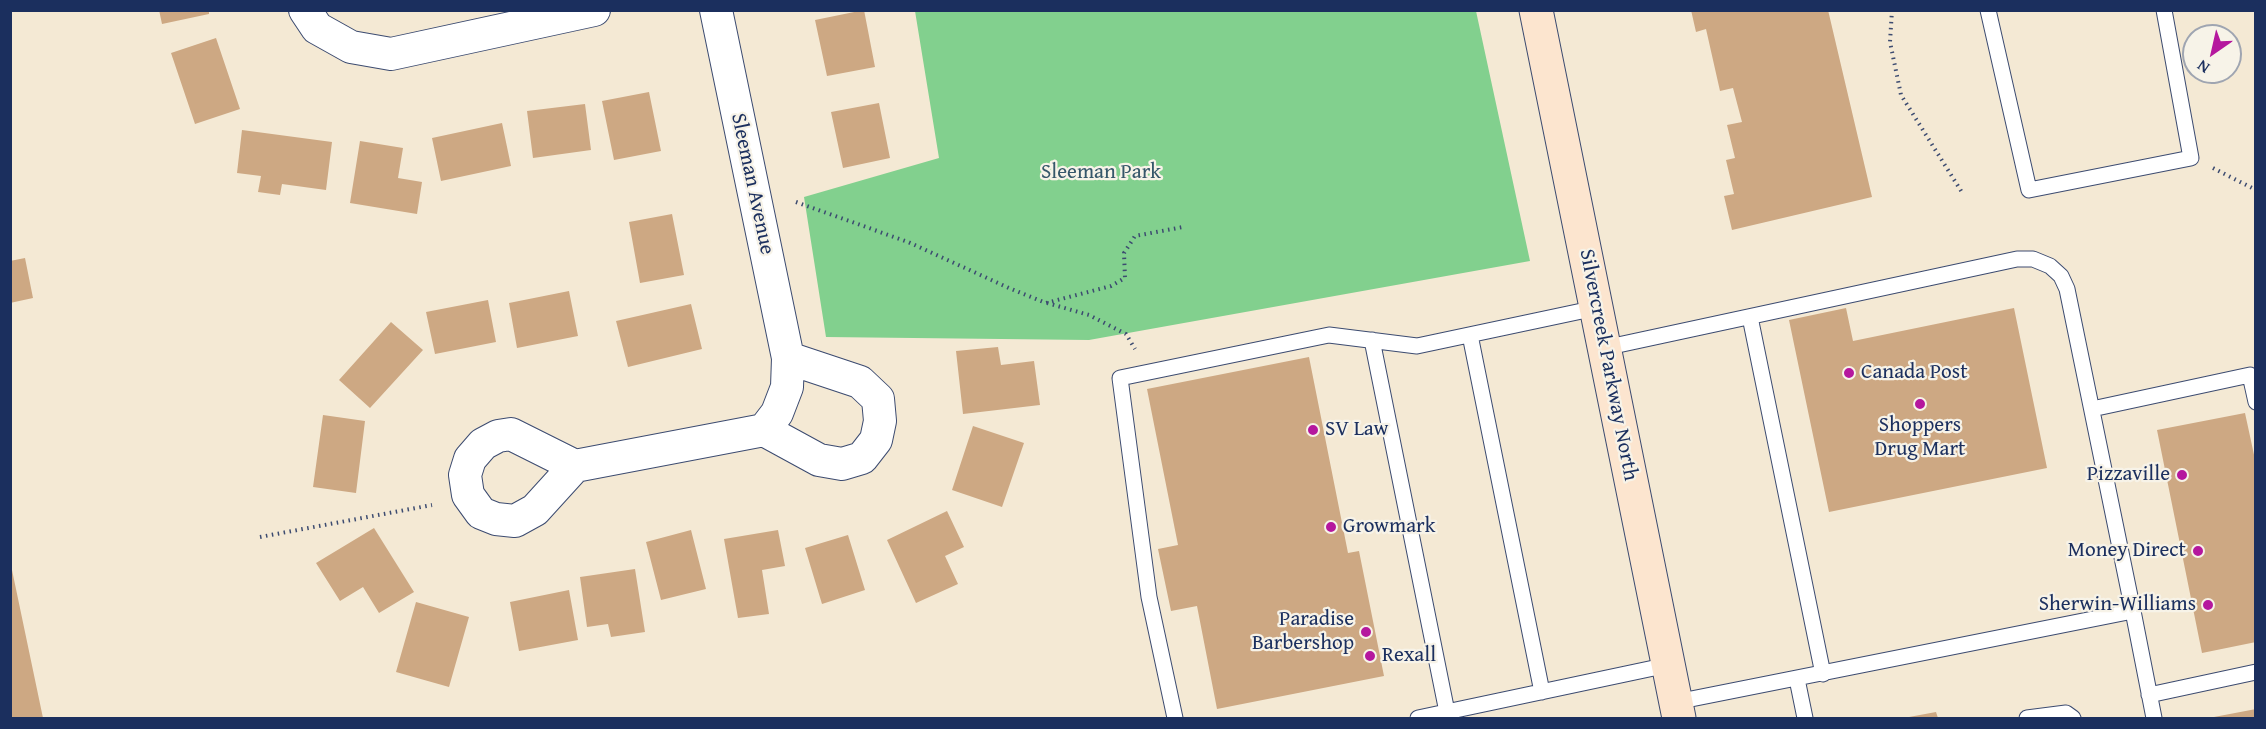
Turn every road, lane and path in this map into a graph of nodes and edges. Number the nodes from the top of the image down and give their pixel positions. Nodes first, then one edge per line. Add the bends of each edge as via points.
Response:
1 (305, 10) edge
2 (594, 10) edge
3 (716, 10) edge
4 (1536, 10) edge
5 (1892, 10) edge
6 (1988, 10) edge
7 (2164, 10) edge
8 (2191, 158) junction
9 (2256, 190) edge
10 (1963, 195) dead end
11 (796, 202) dead end
12 (1184, 226) dead end
13 (1046, 303) junction
14 (1596, 308) junction
15 (1749, 318) junction
16 (1470, 335) junction
17 (1372, 340) junction
18 (1604, 348) junction
19 (788, 358) junction
20 (1149, 372) junction
21 (2256, 402) edge
22 (2092, 409) junction
23 (764, 430) junction
24 (576, 466) dead end
25 (432, 505) dead end
26 (260, 537) dead end
27 (2133, 611) junction
28 (1668, 665) junction
29 (2256, 672) edge
30 (1823, 674) junction
31 (1797, 679) junction
32 (1542, 692) junction
33 (2149, 695) junction
34 (1677, 710) edge
35 (1447, 712) junction
36 (1175, 718) edge
37 (1418, 718) edge
38 (1805, 718) edge
39 (2026, 718) edge
40 (2073, 718) edge
41 (2154, 718) edge

1 - 2 street via 317,28 351,47 392,54
3 - 19 street, Sleeman Avenue
4 - 14 main road, Silvercreek Parkway North
5 - 10 path via 1890,42 1901,95
6 - 8 lane via 2029,190
7 - 8 lane
8 - 9 path
11 - 13 path via 908,242
12 - 13 path via 1135,236 1124,254 1125,278 1111,286
13 - 20 path via 1089,315 1126,334
14 - 16 lane
14 - 18 main road, Silvercreek Parkway North
15 - 18 lane
15 - 22 lane via 2017,259 2033,259 2050,266 2067,289
15 - 30 lane
16 - 17 lane via 1417,346
16 - 32 lane
17 - 20 lane via 1329,335
17 - 35 lane
18 - 28 main road, Silvercreek Parkway North
19 - 23 street, Sleeman Avenue via 788,387 777,413
19 - 23 street via 860,382 878,399 880,421 876,440 862,458 842,464 819,460
20 - 36 lane via 1120,378 1149,597
21 - 22 lane via 2250,375
22 - 27 lane
23 - 24 street
25 - 26 path
27 - 30 lane
27 - 33 lane
28 - 32 lane
28 - 34 main road, Silvercreek Parkway North
29 - 33 lane
30 - 31 lane
31 - 34 lane
31 - 38 lane
32 - 35 lane
33 - 41 lane
35 - 37 lane
39 - 40 lane via 2066,713

